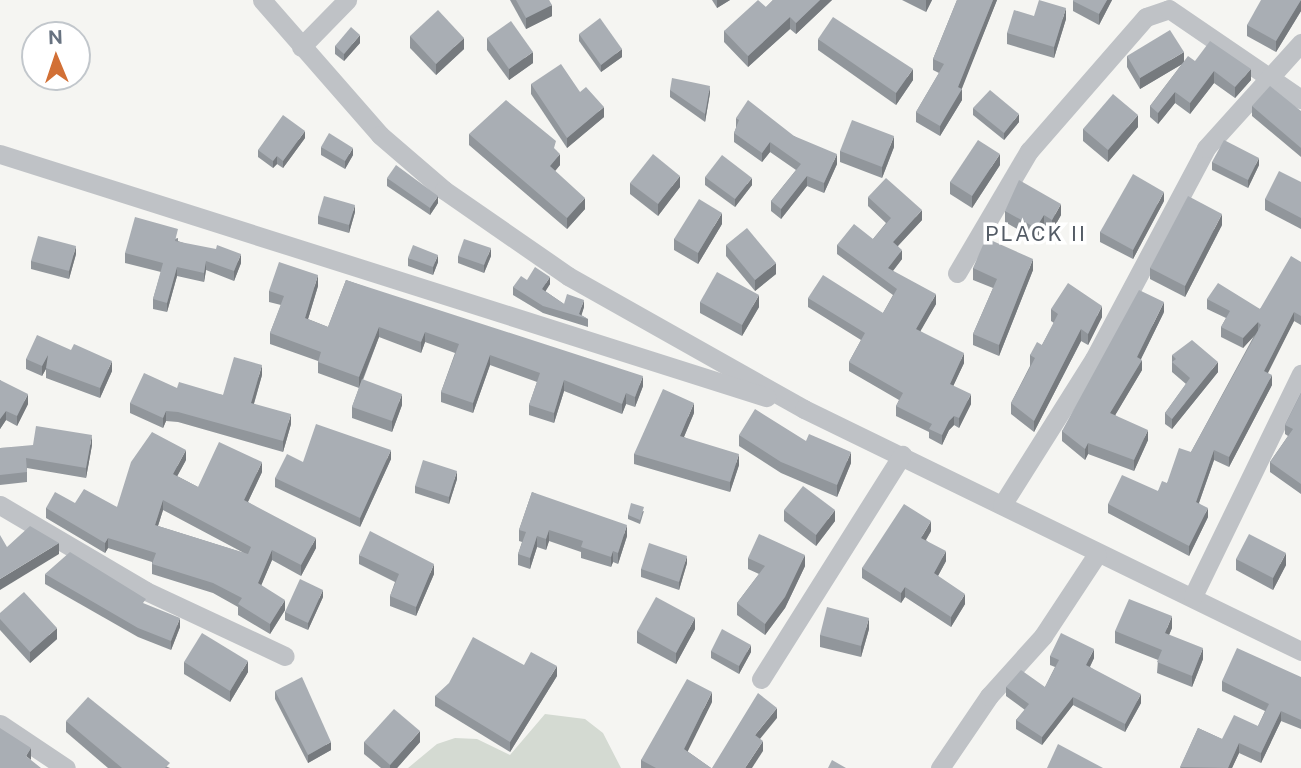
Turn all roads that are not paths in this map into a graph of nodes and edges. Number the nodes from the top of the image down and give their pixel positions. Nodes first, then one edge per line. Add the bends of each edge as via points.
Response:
1 (262, 0) edge
2 (347, 0) edge
3 (1301, 43) edge
4 (301, 47) junction
5 (1271, 77) junction
6 (1301, 99) edge
7 (0, 154) edge
8 (957, 273) dead end
9 (1301, 374) edge
10 (804, 409) junction
11 (902, 454) junction
12 (0, 505) edge
13 (1002, 505) junction
14 (1097, 554) junction
15 (1193, 596) junction
16 (1301, 651) edge
17 (285, 656) dead end
18 (761, 679) dead end
19 (0, 724) edge
20 (66, 768) edge
21 (940, 768) edge

1 - 4 street
2 - 4 street
3 - 5 street
4 - 10 street via 380,135 444,190 568,276
5 - 6 street
5 - 8 street via 1169,9 1146,17 1029,151
5 - 13 street via 1206,148 1094,359
7 - 10 street
9 - 15 street
10 - 11 street
11 - 13 street
11 - 18 street
12 - 17 street via 146,591
13 - 14 street
14 - 15 street
14 - 21 street via 1043,636 989,696
15 - 16 street
19 - 20 street

